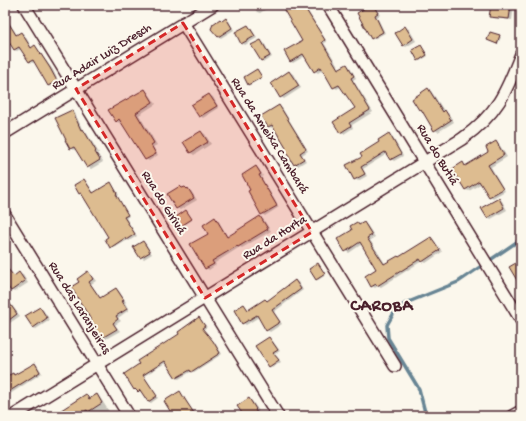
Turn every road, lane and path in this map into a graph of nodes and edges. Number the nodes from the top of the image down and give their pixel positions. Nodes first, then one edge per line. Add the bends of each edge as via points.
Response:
1 (24, 5) edge
2 (213, 5) edge
3 (328, 5) edge
4 (183, 23) junction
5 (521, 54) edge
6 (519, 70) edge
7 (76, 89) junction
8 (5, 133) edge
9 (425, 163) junction
10 (5, 215) edge
11 (312, 232) junction
12 (205, 298) junction
13 (521, 320) edge
14 (97, 364) junction
15 (395, 366) dead end
16 (521, 411) edge
17 (13, 416) edge
18 (129, 416) edge
19 (278, 416) edge
20 (512, 416) edge

1 - 7 street, Rua do Girivá
2 - 4 street, Rua Adair Luiz Dresch
3 - 9 street, Rua do Butiá
4 - 7 street, Rua Adair Luiz Dresch
4 - 11 street, Rua da Ameixa Cambará
5 - 6 street, Rua da Horta
6 - 9 street, Rua da Horta via 486,120
7 - 8 street, Rua Adair Luiz Dresch
7 - 12 street, Rua do Girivá
9 - 11 street, Rua da Horta
9 - 13 street, Rua do Butiá
10 - 14 street, Rua das Laranjeiras
11 - 12 street, Rua da Horta
11 - 15 street, Rua da Ameixa Cambará
12 - 14 street, Rua da Horta
12 - 19 street, Rua do Girivá
14 - 17 street, Rua da Horta
14 - 18 street, Rua das Laranjeiras
16 - 20 street

